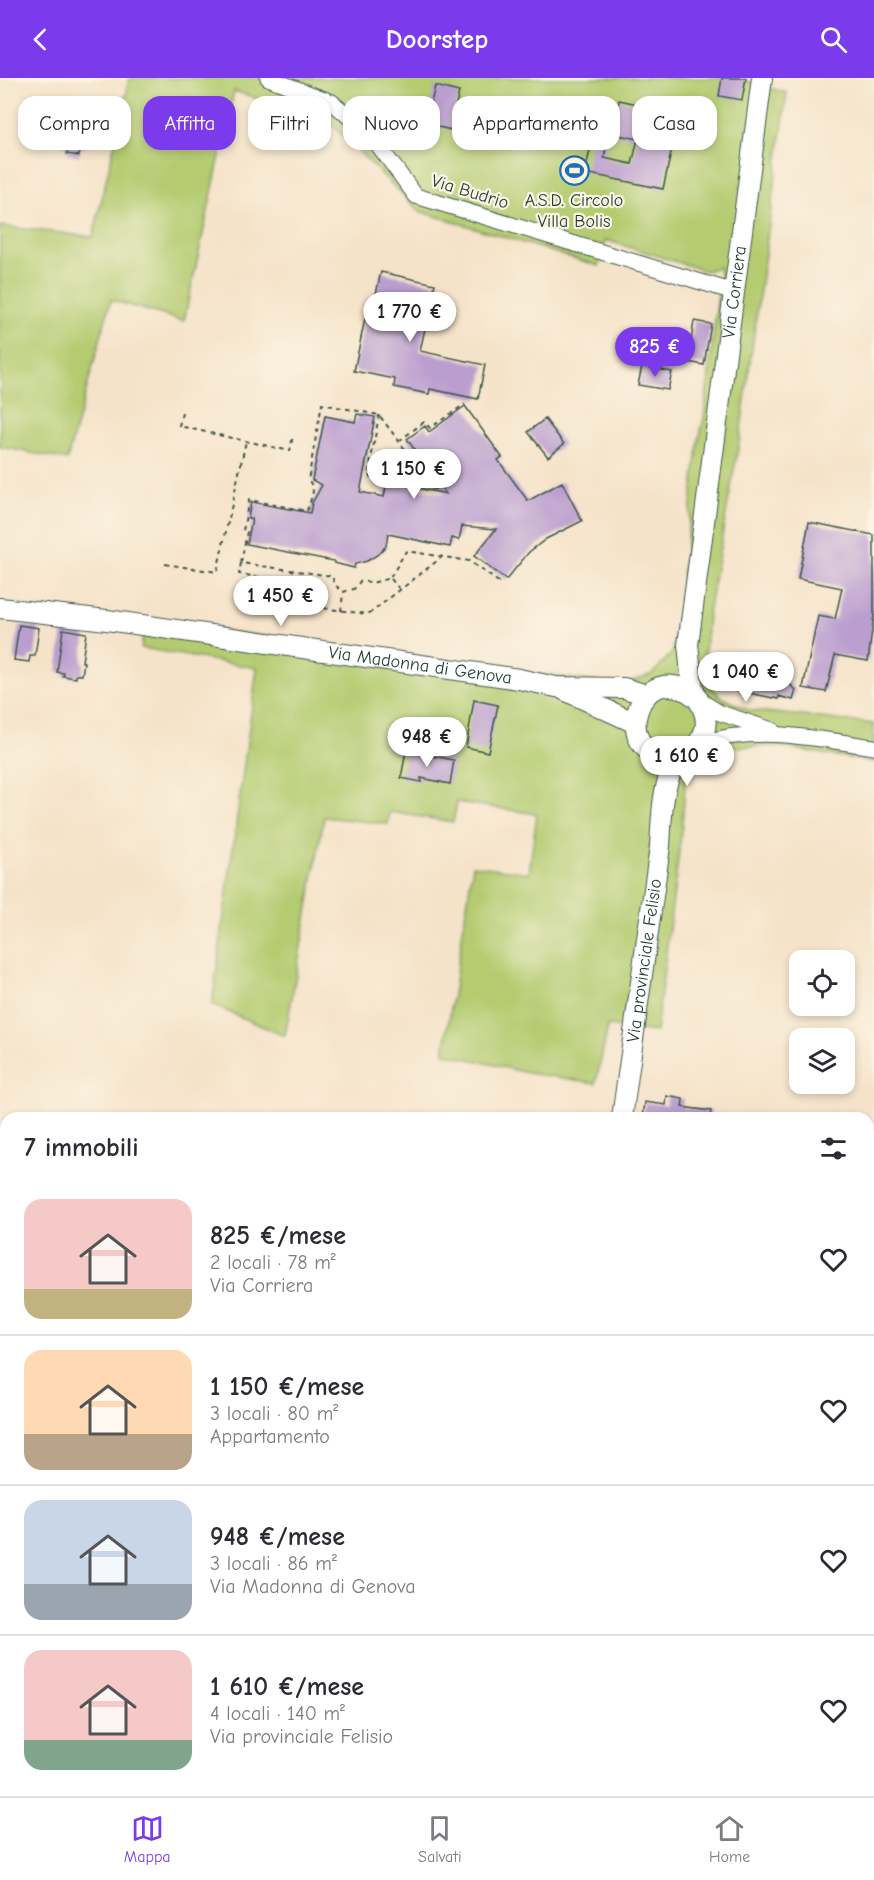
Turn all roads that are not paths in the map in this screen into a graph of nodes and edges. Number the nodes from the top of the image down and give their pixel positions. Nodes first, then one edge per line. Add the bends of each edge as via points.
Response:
1 (268, 78) edge
2 (762, 78) edge
3 (734, 292) junction
4 (0, 608) edge
5 (688, 645) junction
6 (556, 687) junction
7 (653, 691) junction
8 (699, 700) junction
9 (635, 723) junction
10 (781, 733) junction
11 (698, 744) junction
12 (874, 747) edge
13 (653, 753) junction
14 (681, 755) junction
15 (663, 802) junction
16 (623, 1112) edge

1 - 3 street, Via Budrio via 332,102 372,137 416,196
2 - 3 main road, Via Corriera
3 - 5 main road, Via Corriera
4 - 6 main road, Via Madonna di Genova via 107,620
5 - 7 main road, Via Corriera via 677,669
5 - 8 main road, Via Corriera via 693,687
6 - 7 main road, Via Madonna di Genova
6 - 9 main road, Via Madonna di Genova
7 - 8 main road via 674,686
7 - 9 main road via 639,705
8 - 10 street via 720,713
8 - 11 main road via 705,714 705,730
9 - 13 main road via 638,737
10 - 11 street via 732,736
10 - 12 street
11 - 14 main road
13 - 14 main road
13 - 15 main road
14 - 15 main road via 672,769
15 - 16 main road, Via provinciale Felisio

